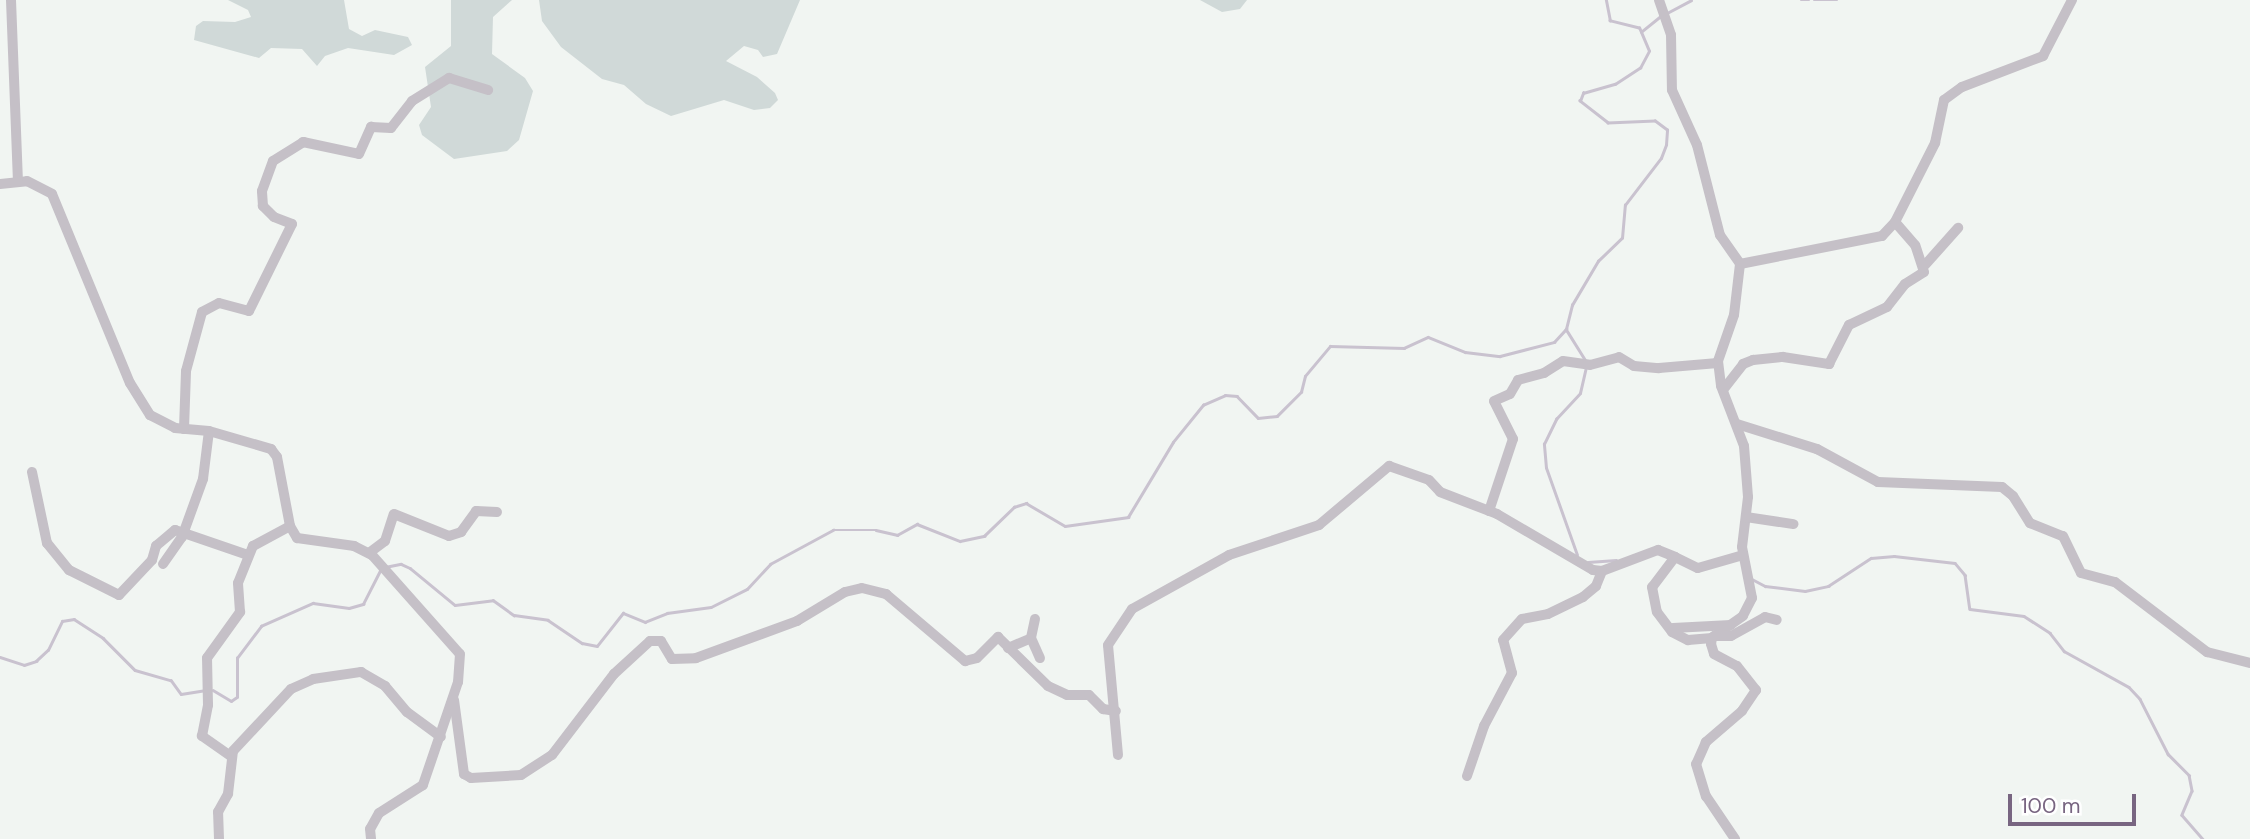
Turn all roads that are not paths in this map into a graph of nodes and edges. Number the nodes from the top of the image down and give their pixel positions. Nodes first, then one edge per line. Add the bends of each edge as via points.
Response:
1 (10, 0) edge
2 (1658, 0) edge
3 (2071, 0) edge
4 (488, 90) dead end
5 (19, 180) junction
6 (0, 184) edge
7 (1895, 222) junction
8 (1958, 228) dead end
9 (1740, 264) junction
10 (1925, 265) junction
11 (1718, 363) junction
12 (1723, 390) junction
13 (1737, 424) junction
14 (184, 429) junction
15 (209, 432) junction
16 (32, 472) dead end
17 (1489, 511) junction
18 (496, 512) dead end
19 (1746, 517) junction
20 (1793, 524) dead end
21 (290, 526) junction
22 (182, 531) junction
23 (369, 553) junction
24 (248, 555) junction
25 (1743, 555) junction
26 (1675, 557) junction
27 (163, 564) dead end
28 (1602, 571) junction
29 (1035, 619) dead end
30 (1777, 620) dead end
31 (1731, 625) junction
32 (1673, 628) junction
33 (1713, 637) junction
34 (1031, 638) junction
35 (1008, 648) junction
36 (1040, 659) dead end
37 (2250, 663) edge
38 (454, 694) junction
39 (1116, 711) junction
40 (441, 737) junction
41 (1118, 755) dead end
42 (232, 757) junction
43 (1467, 776) dead end
44 (219, 839) edge
45 (371, 839) edge
46 (1735, 839) edge

1 - 5 street
2 - 9 street via 1669,24 1670,82 1697,145 1720,235
3 - 7 street via 2043,56 1962,87 1944,100 1935,143
4 - 14 street via 449,78 412,102 391,128 371,127 359,154 303,142 274,161 262,191 263,206 274,217 292,224 248,312 219,303 201,314 186,371
5 - 6 street
5 - 14 street via 47,187 56,201 130,383 145,408 159,422
7 - 9 street via 1874,240
7 - 10 street
8 - 10 street
9 - 11 street via 1734,315
10 - 12 street via 1924,272 1905,284 1887,307 1849,325 1830,363 1753,360 1743,364
11 - 12 street
11 - 17 street via 1659,368 1634,366 1619,357 1590,365 1563,361 1518,380 1510,394 1494,401 1513,439
12 - 13 street
13 - 19 street via 1748,487
13 - 37 street via 1817,449 1878,482 2002,487 2030,523 2063,536 2081,573 2115,582 2207,652
14 - 15 street
15 - 21 street via 275,452 289,501
15 - 22 street via 203,479
16 - 22 street via 47,543 69,570 119,595 152,559 159,543 175,530
17 - 28 street
17 - 39 street via 1443,494 1429,480 1387,467 1319,524 1229,555 1132,608 1108,645
18 - 23 street via 475,511 461,532 449,536 394,514 386,541
19 - 20 street
19 - 25 street
21 - 23 street via 301,541 344,544
21 - 24 street via 256,543
22 - 24 street
22 - 27 street
23 - 38 street via 460,654
24 - 42 street via 238,583 240,612 205,665 208,705 202,736
25 - 26 street via 1700,568
25 - 31 street via 1752,598
26 - 28 street via 1650,551
26 - 32 street via 1652,587 1657,612
28 - 43 street via 1596,586 1583,597 1522,619 1503,640 1512,673 1484,726
29 - 34 street
30 - 33 street via 1765,617 1731,636
31 - 32 street
31 - 33 street
32 - 33 street via 1672,632 1688,640
33 - 46 street via 1714,654 1737,666 1756,690 1742,711 1706,741 1696,759 1706,796
34 - 35 street
34 - 36 street
35 - 38 street via 994,637 977,658 965,661 886,594 862,588 845,592 797,621 696,658 672,659 660,641 653,640 614,674 552,755 510,778 464,774
35 - 39 street via 1052,688 1067,695 1089,695 1103,709
38 - 40 street
39 - 41 street
40 - 42 street via 407,712 373,677 348,672 291,689
40 - 45 street via 423,785 379,813 370,829
42 - 44 street via 228,794 218,812

